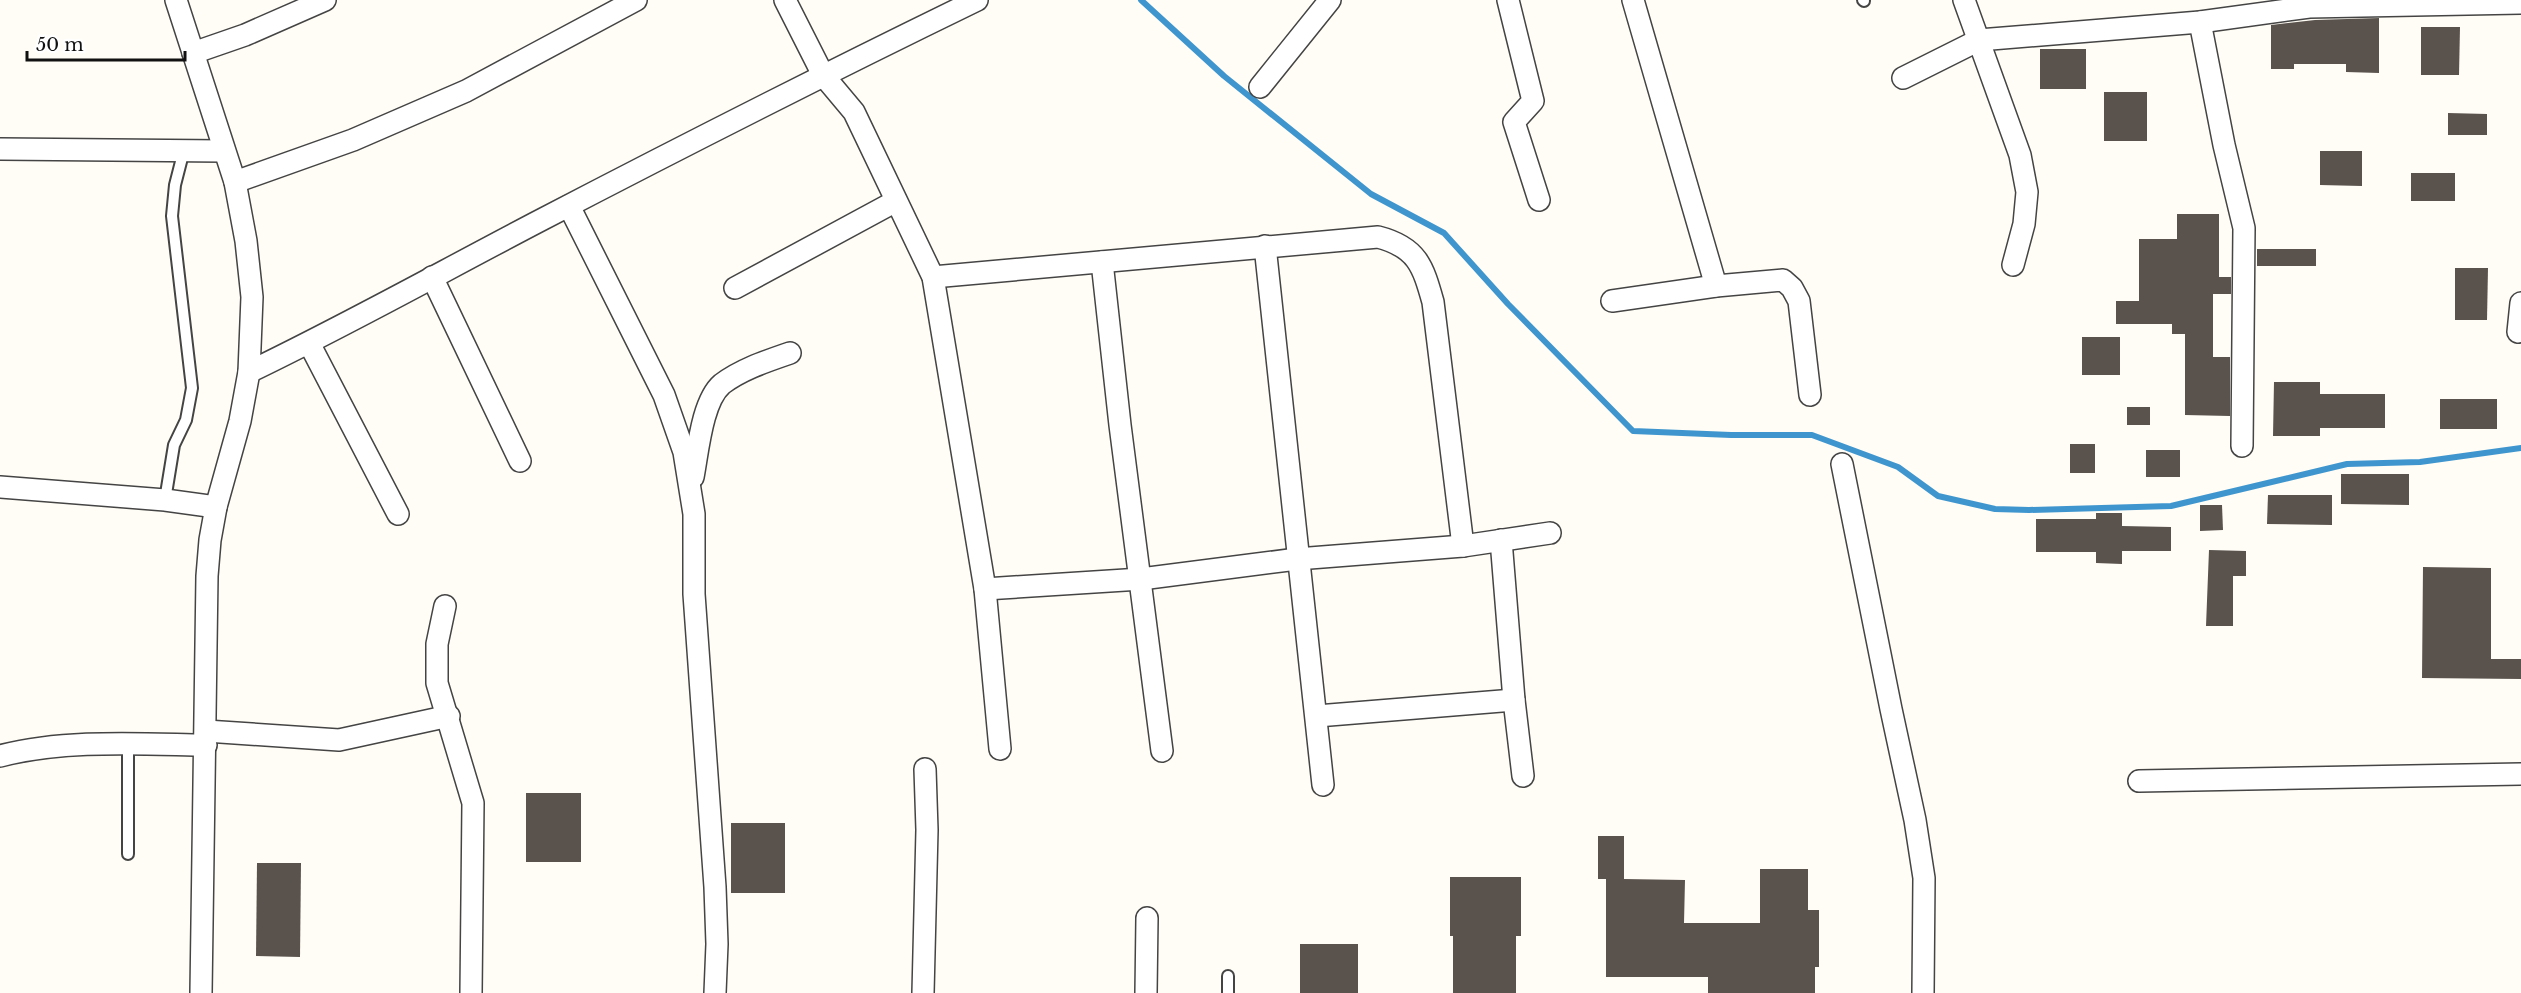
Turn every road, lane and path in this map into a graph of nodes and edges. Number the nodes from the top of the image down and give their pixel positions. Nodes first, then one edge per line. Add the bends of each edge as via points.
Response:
1 (176, 0) edge
2 (325, 0) edge
3 (636, 0) edge
4 (785, 0) edge
5 (977, 0) edge
6 (1330, 0) edge
7 (1508, 0) edge
8 (1633, 0) edge
9 (1964, 0) edge
10 (2521, 3) edge
11 (2200, 22) junction
12 (1979, 40) junction
13 (193, 53) junction
14 (823, 75) junction
15 (1903, 78) dead end
16 (1260, 87) dead end
17 (0, 149) edge
18 (184, 150) junction
19 (223, 151) junction
20 (235, 182) junction
21 (1539, 200) dead end
22 (896, 201) junction
23 (569, 206) junction
24 (1265, 246) junction
25 (1102, 262) junction
26 (2013, 265) dead end
27 (432, 277) junction
28 (933, 278) junction
29 (1716, 285) junction
30 (735, 288) dead end
31 (1612, 301) dead end
32 (2521, 303) edge
33 (2518, 332) dead end
34 (309, 343) junction
35 (790, 353) dead end
36 (249, 372) junction
37 (1810, 395) dead end
38 (2242, 446) dead end
39 (520, 461) dead end
40 (1842, 464) dead end
41 (0, 487) edge
42 (690, 488) junction
43 (165, 500) junction
44 (216, 507) junction
45 (398, 514) dead end
46 (1550, 533) dead end
47 (1502, 540) junction
48 (1463, 546) junction
49 (1297, 560) junction
50 (1141, 579) junction
51 (985, 590) junction
52 (445, 606) dead end
53 (1514, 700) junction
54 (449, 716) junction
55 (1317, 716) junction
56 (206, 738) junction
57 (128, 744) junction
58 (1000, 749) dead end
59 (1162, 751) dead end
60 (0, 756) edge
61 (925, 769) dead end
62 (2521, 774) edge
63 (1523, 776) dead end
64 (2139, 781) dead end
65 (1323, 785) dead end
66 (128, 854) dead end
67 (1147, 918) dead end
68 (1228, 976) dead end
69 (201, 993) edge
70 (471, 993) edge
71 (715, 993) edge
72 (924, 993) edge
73 (1146, 993) edge
74 (1228, 993) edge
75 (1923, 993) edge

1 - 13 street
2 - 13 street
3 - 20 street via 466,92 353,140
4 - 14 street
5 - 14 street
6 - 16 street
7 - 21 street via 1533,101 1514,122
8 - 29 street
9 - 12 street
10 - 11 street via 2309,7
11 - 12 street
11 - 38 street via 2244,228
12 - 15 street
12 - 26 street via 2020,155 2027,192 2024,224
13 - 19 street
14 - 22 street via 854,112
14 - 23 street
17 - 18 street
18 - 19 street
18 - 43 lane via 172,216 192,388 186,420 174,445
19 - 20 street
20 - 36 street via 252,297
22 - 28 street
22 - 30 street
23 - 27 street
23 - 42 street via 664,395 684,452
24 - 25 street
24 - 48 street via 1378,237 1395,241 1422,267 1433,302
24 - 49 street
25 - 28 street
25 - 50 street
27 - 34 street
27 - 39 street
28 - 51 street
29 - 31 street
29 - 37 street via 1783,280 1792,288 1799,301
32 - 33 street
34 - 36 street
34 - 45 street
35 - 42 street via 752,367 721,385 707,407
36 - 44 street
40 - 75 street via 1917,832 1924,878
41 - 43 street
42 - 71 street via 715,887
43 - 44 street
44 - 56 street via 207,576
46 - 47 street
47 - 48 street
47 - 53 street
48 - 49 street
49 - 50 street
49 - 55 street
50 - 51 street
50 - 59 street
51 - 58 street
52 - 54 street via 437,644 437,683
53 - 55 street
53 - 63 street
54 - 56 street via 339,740
54 - 70 street via 473,803
55 - 65 street
56 - 57 street
56 - 69 street
57 - 60 street via 27,749
57 - 66 lane
61 - 72 street
62 - 64 street
67 - 73 street
68 - 74 lane

